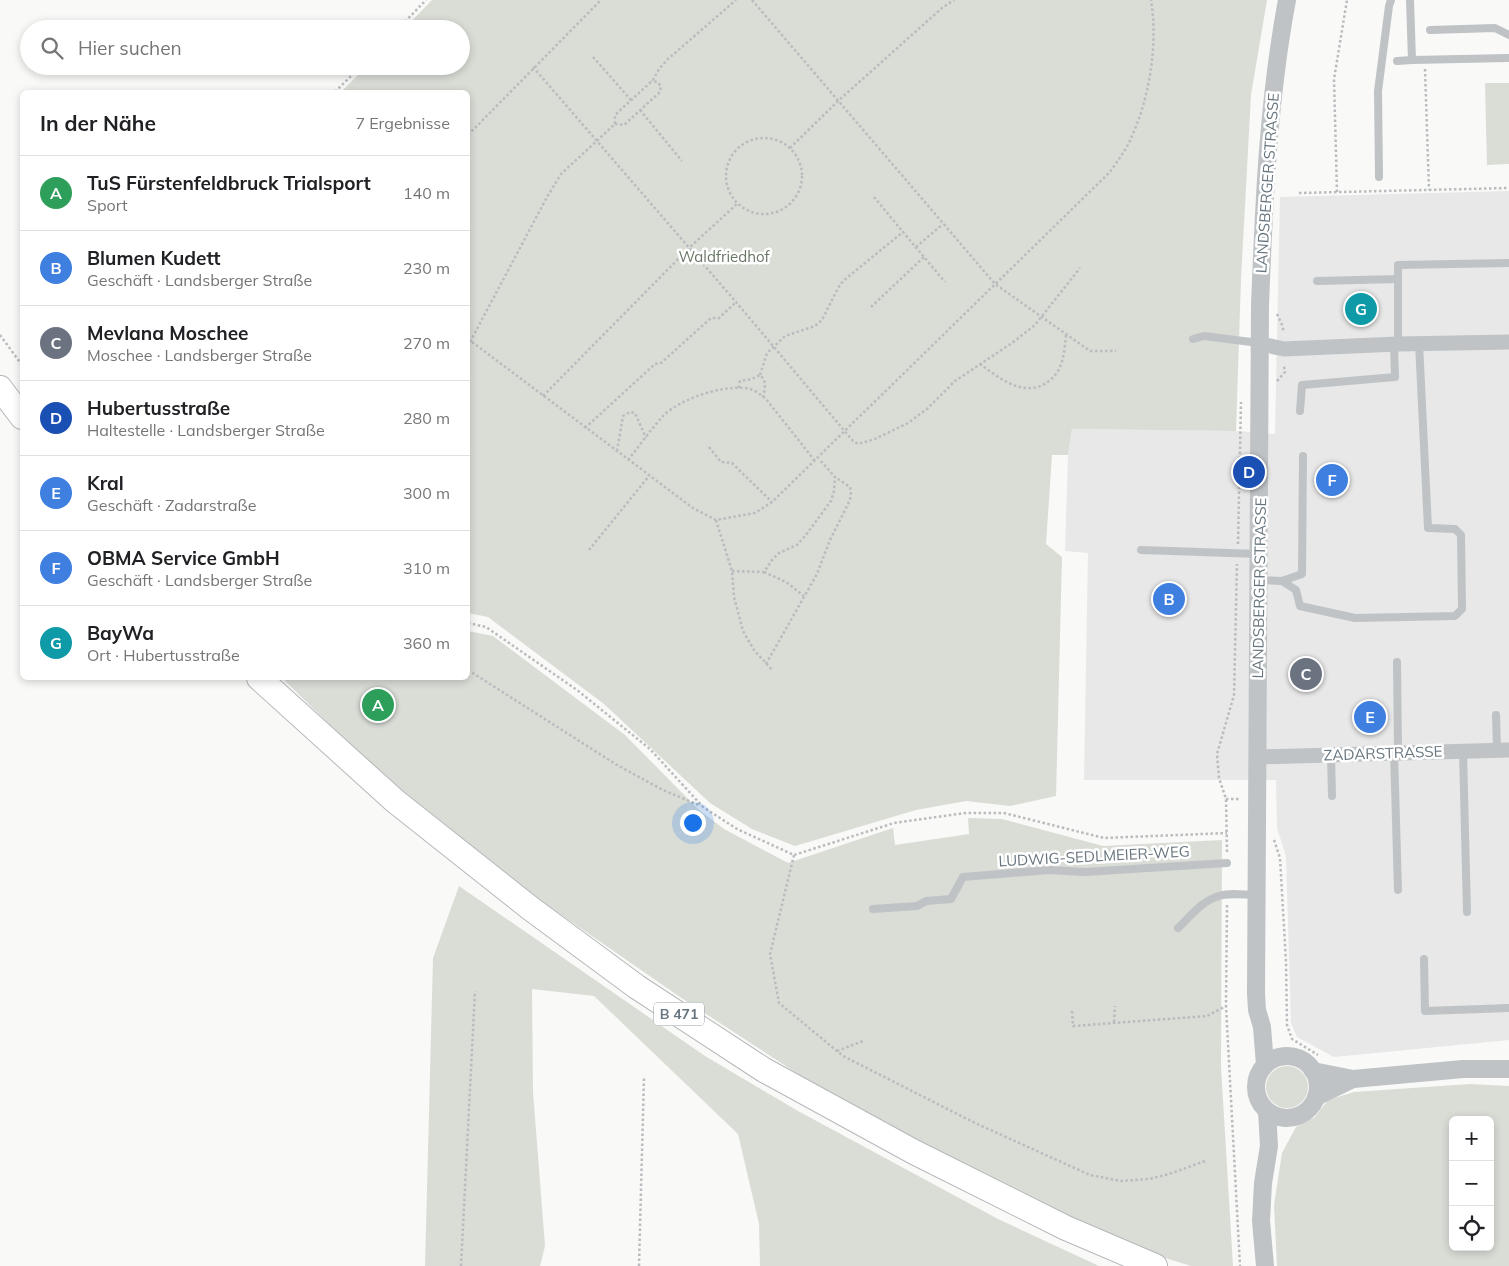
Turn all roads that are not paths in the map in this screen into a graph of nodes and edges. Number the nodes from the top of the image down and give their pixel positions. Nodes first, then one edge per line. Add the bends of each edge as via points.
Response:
1 (1287, 0) edge
2 (1391, 0) edge
3 (1410, 0) edge
4 (1430, 30) dead end
5 (1509, 35) edge
6 (1509, 58) edge
7 (1412, 60) junction
8 (1397, 61) dead end
9 (1379, 177) dead end
10 (1509, 263) edge
11 (1398, 279) junction
12 (1317, 281) dead end
13 (1193, 339) dead end
14 (1509, 342) edge
15 (1261, 344) junction
16 (1396, 344) junction
17 (1419, 344) junction
18 (0, 388) edge
19 (1300, 411) dead end
20 (20, 414) edge
21 (1303, 456) dead end
22 (1141, 550) dead end
23 (1260, 554) junction
24 (1259, 580) junction
25 (1282, 581) junction
26 (1397, 662) dead end
27 (261, 680) edge
28 (1496, 715) dead end
29 (1463, 750) junction
30 (1503, 750) edge
31 (1396, 752) junction
32 (1331, 755) junction
33 (1257, 757) junction
34 (1332, 796) dead end
35 (1227, 862) dead end
36 (1398, 890) dead end
37 (1256, 895) junction
38 (873, 909) dead end
39 (1467, 912) dead end
40 (1178, 928) dead end
41 (1424, 959) dead end
42 (1509, 1008) edge
43 (1262, 1027) junction
44 (1288, 1056) junction
45 (1317, 1063) junction
46 (1265, 1065) junction
47 (1509, 1069) edge
48 (1353, 1079) junction
49 (1316, 1097) junction
50 (1267, 1111) junction
51 (1290, 1119) junction
52 (1269, 1146) junction
53 (1156, 1266) edge
54 (1264, 1266) edge

1 - 15 street, LANDSBERGER STRASSE via 1268,147
2 - 9 lane via 1378,91
3 - 7 lane
4 - 5 lane via 1495,28
6 - 7 lane
7 - 8 lane
10 - 11 lane via 1398,265
11 - 12 lane
11 - 16 lane
13 - 15 lane via 1204,336
14 - 17 street
15 - 16 street via 1284,349
15 - 23 street, LANDSBERGER STRASSE
16 - 17 street
16 - 19 lane via 1395,378 1302,385
17 - 25 lane via 1428,528 1455,529 1461,535 1462,609 1455,616 1355,618 1300,606 1296,590
18 - 20 highway
21 - 25 lane via 1302,574
22 - 23 lane
23 - 24 street, LANDSBERGER STRASSE
24 - 25 lane
24 - 33 street, LANDSBERGER STRASSE
26 - 31 lane
27 - 53 highway, B 471 via 395,801 530,908 637,986 764,1070 914,1152 1066,1228
28 - 30 lane
29 - 30 street, ZADARSTRASSE
29 - 31 street, ZADARSTRASSE
29 - 39 lane
31 - 32 street, ZADARSTRASSE
31 - 36 lane
32 - 33 street, ZADARSTRASSE
32 - 34 lane
33 - 37 street, LANDSBERGER STRASSE
35 - 38 lane, LUDWIG-SEDLMEIER-WEG via 963,877 951,899 926,901 917,906
37 - 40 lane via 1216,896
37 - 43 street, LANDSBERGER STRASSE via 1256,994
41 - 42 lane via 1425,1011
43 - 44 street, LANDSBERGER STRASSE
43 - 46 street, LANDSBERGER STRASSE
44 - 45 street
44 - 46 street
45 - 48 street
45 - 49 street
46 - 50 street via 1256,1084 1259,1099
47 - 48 street via 1463,1069
48 - 49 street
49 - 51 street via 1307,1111
50 - 51 street
50 - 52 street
51 - 52 street
52 - 54 street via 1261,1221

